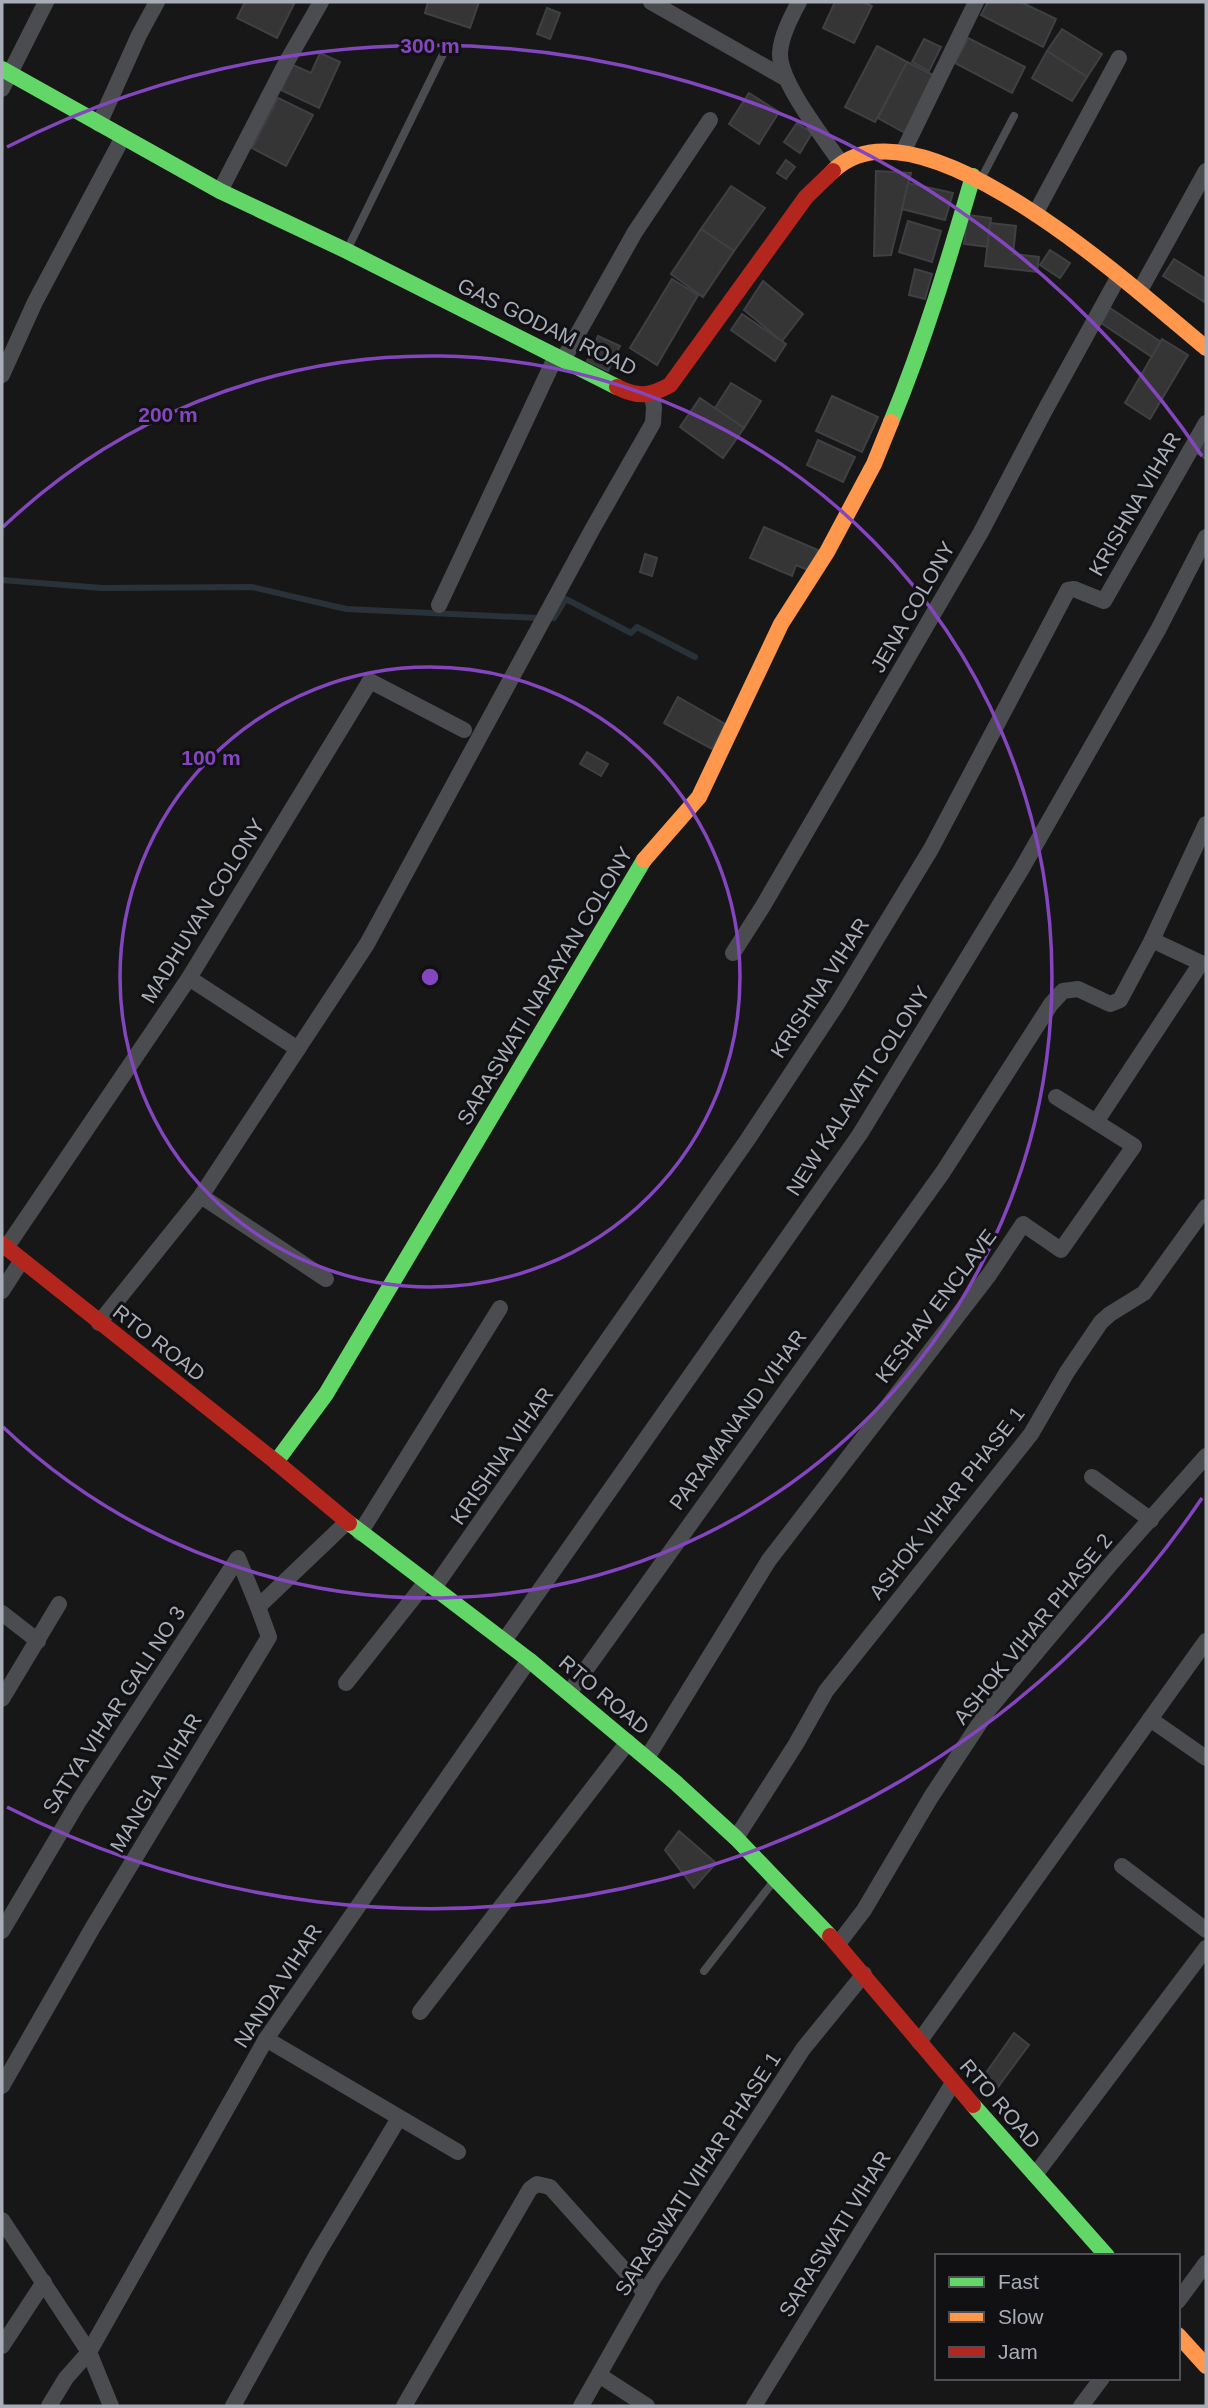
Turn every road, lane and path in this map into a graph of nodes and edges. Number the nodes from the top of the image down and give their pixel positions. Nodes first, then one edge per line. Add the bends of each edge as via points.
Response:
1 (46, 2) edge
2 (157, 2) edge
3 (321, 2) edge
4 (651, 2) edge
5 (799, 2) edge
6 (975, 2) edge
7 (448, 44) dead end
8 (1119, 58) dead end
9 (4, 78) edge
10 (785, 78) junction
11 (1014, 116) dead end
12 (710, 120) dead end
13 (99, 124) junction
14 (123, 138) junction
15 (903, 152) junction
16 (841, 163) junction
17 (1206, 171) edge
18 (976, 178) junction
19 (220, 191) junction
20 (1035, 214) junction
21 (347, 251) junction
22 (1119, 276) junction
23 (1139, 292) junction
24 (1206, 348) edge
25 (560, 358) junction
26 (2, 375) edge
27 (652, 395) junction
28 (1206, 424) edge
29 (1206, 537) edge
30 (439, 606) dead end
31 (464, 730) dead end
32 (1206, 824) edge
33 (1152, 940) junction
34 (733, 953) dead end
35 (189, 978) junction
36 (298, 1049) junction
37 (1056, 1097) dead end
38 (1096, 1122) junction
39 (201, 1196) junction
40 (1206, 1208) edge
41 (4, 1246) edge
42 (22, 1260) junction
43 (326, 1279) dead end
44 (2, 1291) edge
45 (500, 1308) dead end
46 (99, 1323) junction
47 (1206, 1456) edge
48 (276, 1462) junction
49 (1091, 1477) dead end
50 (1151, 1520) junction
51 (347, 1522) junction
52 (360, 1533) junction
53 (430, 1585) junction
54 (60, 1604) dead end
55 (258, 1607) junction
56 (2, 1613) edge
57 (38, 1641) junction
58 (504, 1641) junction
59 (1206, 1641) edge
60 (529, 1660) junction
61 (346, 1683) dead end
62 (569, 1693) junction
63 (2, 1699) edge
64 (1150, 1719) junction
65 (628, 1742) junction
66 (647, 1758) junction
67 (1206, 1758) edge
68 (736, 1838) junction
69 (1122, 1866) dead end
70 (775, 1879) junction
71 (1206, 1930) edge
72 (2, 1931) edge
73 (838, 1944) junction
74 (1206, 1948) edge
75 (704, 1971) dead end
76 (864, 1974) junction
77 (420, 2012) dead end
78 (266, 2039) junction
79 (919, 2042) junction
80 (953, 2083) junction
81 (2, 2086) edge
82 (399, 2118) junction
83 (458, 2152) dead end
84 (1035, 2175) junction
85 (2, 2220) edge
86 (1105, 2254) edge
87 (1206, 2263) edge
88 (44, 2281) junction
89 (645, 2293) junction
90 (1180, 2298) edge
91 (1180, 2337) edge
92 (2, 2346) edge
93 (89, 2352) junction
94 (1206, 2367) edge
95 (599, 2375) junction
96 (1100, 2380) edge
97 (49, 2406) edge
98 (111, 2406) edge
99 (233, 2406) edge
100 (404, 2406) edge
101 (581, 2406) edge
102 (647, 2406) edge
103 (754, 2406) edge
104 (1081, 2406) edge

1 - 9 street
2 - 13 street
3 - 19 street
4 - 10 street
5 - 10 street via 781,47
6 - 15 street
7 - 21 lane
8 - 20 street
9 - 13 street, GAS GODAM ROAD
10 - 16 street
11 - 18 lane
12 - 25 street via 635,232
13 - 14 street, GAS GODAM ROAD
14 - 19 street, GAS GODAM ROAD
14 - 26 street via 35,302
15 - 16 street, GAS GODAM ROAD via 875,151
15 - 18 street, GAS GODAM ROAD via 945,163
16 - 27 street, GAS GODAM ROAD via 806,197 670,385
17 - 23 street
18 - 20 street, GAS GODAM ROAD
18 - 48 street, SARASWATI NARAYAN COLONY via 907,384 874,464 827,552 780,624 699,797 638,867 387,1294 326,1394
19 - 21 street, GAS GODAM ROAD
20 - 22 street, GAS GODAM ROAD
21 - 25 street, GAS GODAM ROAD
22 - 23 street, GAS GODAM ROAD
22 - 34 street, JENA COLONY via 981,532
23 - 24 street, GAS GODAM ROAD
25 - 27 street, GAS GODAM ROAD via 629,393
25 - 30 street
27 - 36 street via 653,423 367,944
28 - 53 street, KRISHNA VIHAR via 1104,601 1068,590 931,849 837,1004 740,1150
29 - 58 street, NEW KALAVATI COLONY via 1021,870 860,1134
31 - 35 street, MADHUVAN COLONY via 370,681
32 - 33 street, PARAMANAND VIHAR
33 - 38 street via 1199,962 1200,967
33 - 62 street, PARAMANAND VIHAR via 1120,1000 1110,1004 1078,989 1063,991 1051,1004 943,1172
35 - 36 street
35 - 41 street, MADHUVAN COLONY
36 - 39 street
37 - 38 street
38 - 66 street, KESHAV ENCLAVE via 1134,1146 1060,1250 1023,1224 989,1275 769,1560
39 - 43 street
39 - 46 street
40 - 68 street, ASHOK VIHAR PHASE 1 via 1144,1293 1101,1322 1031,1434 826,1691
41 - 42 street, RTO ROAD
42 - 44 street
42 - 46 street, RTO ROAD
45 - 52 street
46 - 48 street, RTO ROAD
47 - 50 street, ASHOK VIHAR PHASE 2
48 - 51 street, RTO ROAD
49 - 50 street
50 - 73 street, ASHOK VIHAR PHASE 2 via 989,1709
51 - 52 street, RTO ROAD
51 - 55 street
52 - 53 street, RTO ROAD
53 - 58 street, RTO ROAD
53 - 61 street
54 - 57 street
55 - 72 street, SATYA VIHAR GALI NO 3 via 238,1558 79,1801
55 - 81 street, MANGLA VIHAR via 269,1637
56 - 57 street
57 - 63 street
58 - 60 street, RTO ROAD
59 - 64 street
60 - 62 street, RTO ROAD
60 - 78 street, NANDA VIHAR
62 - 65 street, RTO ROAD
64 - 67 street
64 - 79 street
65 - 66 street, RTO ROAD
65 - 77 street
66 - 68 street, RTO ROAD
68 - 70 street, RTO ROAD
69 - 71 street
70 - 73 street, RTO ROAD
70 - 75 lane
73 - 76 street, RTO ROAD
74 - 84 street
76 - 79 street, RTO ROAD
76 - 89 street, SARASWATI VIHAR PHASE 1 via 803,2049
78 - 82 street
78 - 93 street, NANDA VIHAR
79 - 80 street, RTO ROAD
80 - 84 street, RTO ROAD
80 - 103 street, SARASWATI VIHAR
82 - 83 street
82 - 99 street
84 - 86 street, RTO ROAD
85 - 88 street
87 - 90 street
88 - 92 street
88 - 93 street
89 - 95 street, SARASWATI VIHAR PHASE 1
89 - 100 street via 550,2187 537,2184
91 - 94 street
93 - 97 street, NANDA VIHAR
93 - 98 street
95 - 101 street, SARASWATI VIHAR PHASE 1
95 - 102 street
96 - 104 street

